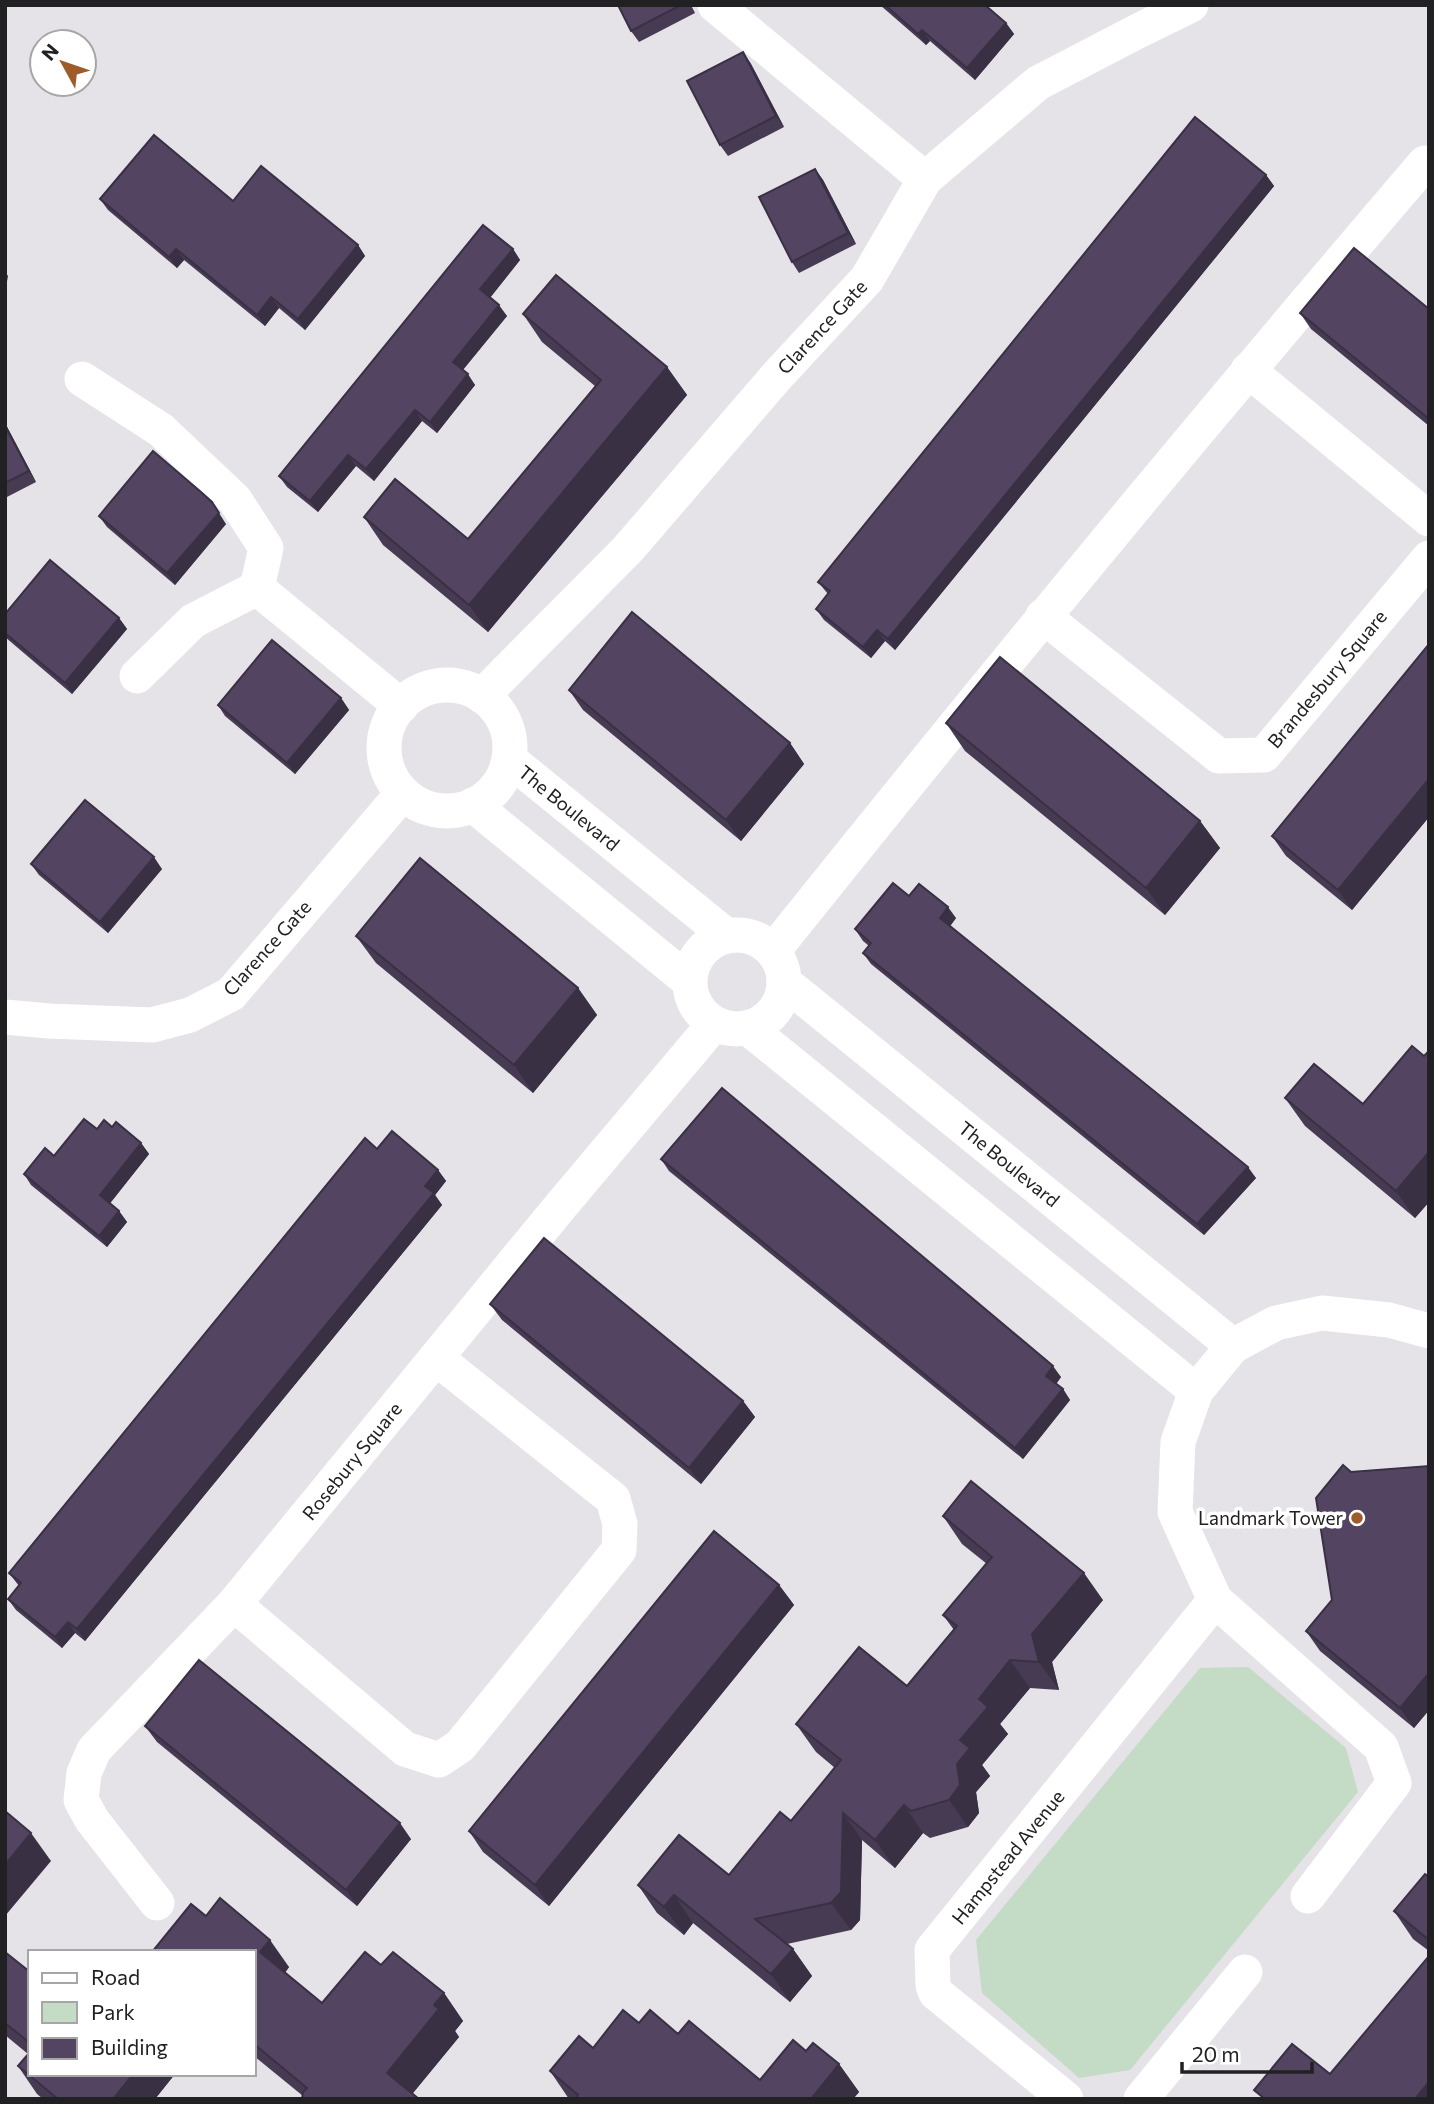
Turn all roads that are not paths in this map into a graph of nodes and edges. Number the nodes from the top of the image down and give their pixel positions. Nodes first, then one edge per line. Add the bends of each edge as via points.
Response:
1 (715, 5) edge
2 (1191, 5) edge
3 (1429, 166) edge
4 (925, 179) junction
5 (1248, 370) junction
6 (82, 379) dead end
7 (1429, 519) edge
8 (1429, 558) edge
9 (257, 588) junction
10 (1043, 616) junction
11 (137, 677) dead end
12 (482, 696) junction
13 (401, 706) junction
14 (509, 759) junction
15 (403, 793) junction
16 (472, 805) junction
17 (727, 936) junction
18 (778, 967) junction
19 (689, 981) junction
20 (5, 1017) edge
21 (731, 1026) junction
22 (1429, 1331) edge
23 (1233, 1346) junction
24 (436, 1358) junction
25 (1196, 1391) junction
26 (1215, 1600) junction
27 (234, 1604) junction
28 (1308, 1896) dead end
29 (157, 1903) dead end
30 (1245, 1972) dead end
31 (1066, 2099) edge
32 (1141, 2099) edge

1 - 4 street
2 - 4 street, Clarence Gate via 1038,83
3 - 5 street via 1425,163
4 - 12 street, Clarence Gate via 867,279 628,549
5 - 7 street
5 - 10 street
6 - 9 street via 161,430 235,500 266,548
8 - 10 street, Brandesbury Square via 1264,755 1219,756
9 - 11 street via 193,621
9 - 13 street
10 - 18 street
12 - 13 street via 449,685 415,694
12 - 14 street via 504,720
13 - 15 street via 391,719 384,750 390,773
14 - 16 street via 501,782
14 - 17 street, The Boulevard
15 - 16 street via 431,809 462,810
15 - 20 street, Clarence Gate via 231,994 190,1015 152,1025
16 - 19 street
17 - 18 street via 752,937 763,943
17 - 19 street via 696,957
18 - 21 street via 782,996 775,1009 758,1024
18 - 23 street, The Boulevard
19 - 21 street via 704,1016
21 - 24 street, Rosebury Square via 559,1208
21 - 25 street
22 - 23 street via 1389,1320 1322,1313 1276,1323
23 - 25 street
24 - 27 street, Rosebury Square
24 - 27 street via 613,1499 620,1524 619,1550 460,1746 439,1760 405,1749
25 - 26 street via 1178,1442 1175,1512
26 - 28 street via 1381,1747 1394,1783
26 - 31 street, Hampstead Avenue via 932,1950 936,1993
27 - 29 street, Rosebury Square via 94,1750 84,1773 81,1800 92,1820
30 - 32 street

